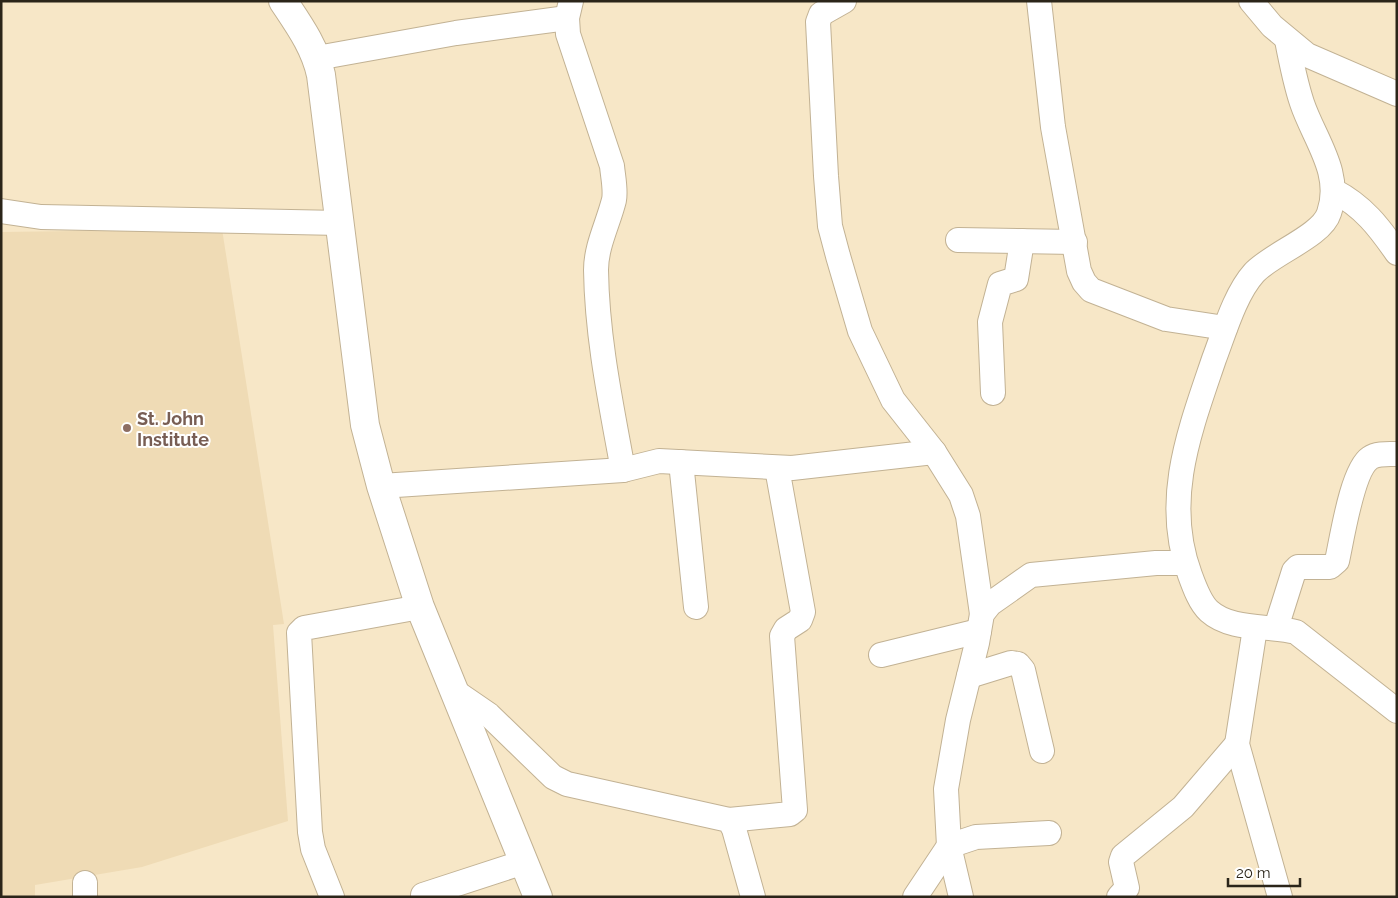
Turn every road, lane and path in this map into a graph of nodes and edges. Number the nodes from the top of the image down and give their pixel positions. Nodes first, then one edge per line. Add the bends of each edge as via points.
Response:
1 (283, 1) edge
2 (844, 1) edge
3 (1039, 1) edge
4 (1251, 1) edge
5 (569, 10) edge
6 (1287, 40) junction
7 (317, 58) junction
8 (1397, 94) edge
9 (1334, 191) junction
10 (1, 211) edge
11 (340, 223) junction
12 (958, 240) dead end
13 (1022, 241) junction
14 (1075, 242) junction
15 (1397, 254) edge
16 (1225, 328) junction
17 (993, 392) dead end
18 (934, 452) junction
19 (1397, 454) edge
20 (681, 462) junction
21 (777, 468) junction
22 (623, 470) junction
23 (381, 486) junction
24 (1186, 563) junction
25 (420, 607) junction
26 (696, 607) dead end
27 (980, 622) junction
28 (1266, 628) junction
29 (881, 655) dead end
30 (969, 676) junction
31 (454, 691) junction
32 (1397, 711) edge
33 (1237, 744) junction
34 (1042, 751) dead end
35 (729, 820) junction
36 (1049, 833) dead end
37 (949, 846) junction
38 (524, 862) junction
39 (1127, 894) edge
40 (423, 896) dead end
41 (332, 897) edge
42 (538, 897) edge
43 (754, 897) edge
44 (915, 897) edge
45 (961, 897) edge
46 (1280, 897) edge

1 - 7 street
2 - 18 street via 821,14 818,22 830,226 860,331 893,400
3 - 14 street via 1053,127
4 - 6 street
5 - 7 street
5 - 22 street via 568,34 612,166 614,200 597,253 596,270 603,361
6 - 8 street via 1307,56
6 - 9 street via 1302,102 1332,172
7 - 11 street
9 - 15 street via 1369,215
9 - 16 street via 1325,222 1254,274
10 - 11 street via 41,217
11 - 23 street via 365,425
12 - 13 street
13 - 14 street
13 - 17 street via 1016,279 1000,284 990,322
14 - 16 street via 1079,271 1091,290 1166,319
16 - 24 street via 1183,455 1178,510
18 - 21 street
18 - 27 street via 961,495 968,516
19 - 28 street via 1378,455 1366,461 1352,493 1337,561 1330,567 1298,567
20 - 21 street
20 - 22 street via 658,461
20 - 26 street
21 - 35 street via 803,612 800,620 786,629 782,636 795,810 790,814
22 - 23 street
23 - 25 street
24 - 27 street via 1031,575 990,604
24 - 28 street via 1194,586 1211,613 1219,618
25 - 31 street
25 - 41 street via 304,628 299,633 312,849
27 - 29 street
27 - 30 street
28 - 32 street via 1296,632
28 - 33 street
30 - 34 street via 1011,663 1018,664 1023,670
30 - 37 street via 946,789
31 - 35 street via 489,715 553,777 567,784
31 - 38 street
33 - 39 street via 1183,807 1123,856 1121,862
33 - 46 street
35 - 43 street
36 - 37 street via 976,837
37 - 44 street
37 - 45 street
38 - 40 street
38 - 42 street

